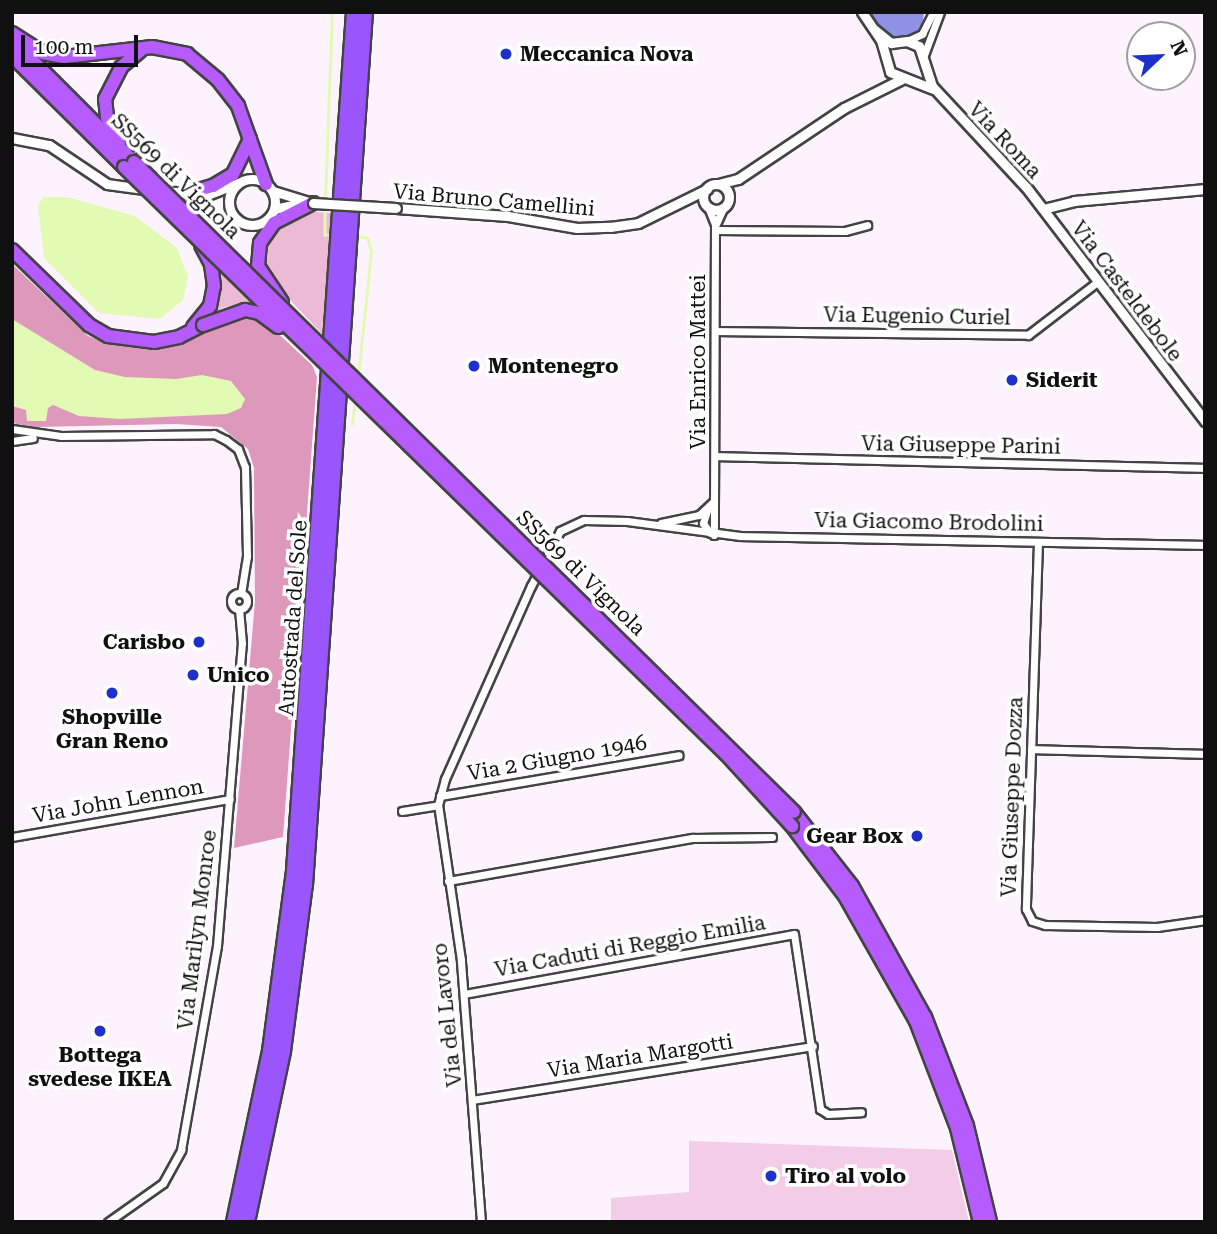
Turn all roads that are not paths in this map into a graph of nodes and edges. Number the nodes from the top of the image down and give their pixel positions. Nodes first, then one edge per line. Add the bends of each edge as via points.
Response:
1 (354, 12) edge
2 (365, 12) edge
3 (862, 12) edge
4 (933, 12) edge
5 (940, 12) edge
6 (875, 30) junction
7 (12, 33) edge
8 (12, 40) edge
9 (907, 41) junction
10 (896, 44) junction
11 (146, 48) junction
12 (924, 55) junction
13 (12, 56) edge
14 (887, 60) junction
15 (924, 66) junction
16 (904, 79) junction
17 (878, 88) junction
18 (935, 91) junction
19 (12, 138) edge
20 (250, 139) junction
21 (129, 161) junction
22 (738, 179) junction
23 (238, 183) junction
24 (718, 184) junction
25 (269, 187) junction
26 (707, 189) junction
27 (1205, 189) edge
28 (188, 193) junction
29 (207, 195) junction
30 (729, 196) junction
31 (309, 203) junction
32 (676, 203) junction
33 (707, 206) junction
34 (723, 208) junction
35 (274, 209) junction
36 (230, 211) junction
37 (1045, 211) junction
38 (867, 225) dead end
39 (715, 228) junction
40 (190, 232) junction
41 (12, 250) edge
42 (1097, 282) junction
43 (292, 317) junction
44 (717, 331) junction
45 (189, 332) junction
46 (362, 401) junction
47 (1205, 421) edge
48 (12, 429) edge
49 (51, 436) junction
50 (12, 441) edge
51 (716, 456) junction
52 (1205, 468) edge
53 (715, 499) junction
54 (709, 509) junction
55 (654, 524) junction
56 (714, 535) junction
57 (1038, 542) junction
58 (1205, 545) edge
59 (241, 593) junction
60 (239, 609) junction
61 (1031, 749) junction
62 (1205, 754) edge
63 (679, 755) dead end
64 (440, 796) junction
65 (230, 799) junction
66 (438, 805) junction
67 (402, 811) dead end
68 (12, 837) edge
69 (772, 837) dead end
70 (448, 881) junction
71 (1205, 920) edge
72 (464, 994) junction
73 (813, 1046) junction
74 (472, 1100) junction
75 (861, 1112) dead end
76 (108, 1222) edge
77 (234, 1222) edge
78 (247, 1222) edge
79 (481, 1222) edge
80 (980, 1222) edge
81 (990, 1222) edge

1 - 77 highway, Autostrada del Sole via 294,870 270,1051
2 - 78 highway, Autostrada del Sole via 305,885 283,1051
3 - 6 street, Via Roma
4 - 9 street via 922,34
5 - 12 street
6 - 10 street, Via Roma
6 - 14 street, Via Roma
7 - 11 highway via 43,53 64,57
8 - 21 highway, SS569 di Vignola
9 - 10 street
9 - 12 street
10 - 14 street
11 - 20 highway via 174,49 196,59 238,106
11 - 21 highway via 121,67 105,99 107,117
12 - 15 street, Via Roma
13 - 21 highway, SS569 di Vignola
14 - 16 street, Via Roma via 890,72
14 - 17 street
15 - 16 street via 918,75
15 - 18 street, Via Roma
16 - 17 street
16 - 18 street, Via Roma
17 - 22 street
18 - 37 street, Via Roma
19 - 28 street via 49,145 107,184
20 - 25 highway
20 - 28 highway via 233,174
21 - 40 highway, SS569 di Vignola, bridge
21 - 43 highway, SS569 di Vignola, bridge
22 - 24 street, Via Bruno Camellini
22 - 30 street
23 - 25 street via 252,178
23 - 29 street
23 - 36 street via 229,199
24 - 26 street, Via Bruno Camellini
24 - 30 street
25 - 31 street
25 - 35 street
26 - 32 street, Via Bruno Camellini
26 - 33 street
27 - 37 street
28 - 29 street
29 - 36 street
30 - 34 street
31 - 32 street, Via Bruno Camellini, bridge via 508,216 578,228 638,223
31 - 35 street
31 - 43 highway, bridge via 265,233 258,266
32 - 33 street
33 - 34 street
33 - 39 street, Via Enrico Mattei
34 - 39 street, Via Enrico Mattei
35 - 36 street via 262,223 250,225
37 - 42 street, Via Casteldebole
38 - 39 street via 845,230
39 - 44 street, Via Enrico Mattei
40 - 45 highway, bridge via 208,256 214,286 209,306
40 - 46 highway, SS569 di Vignola, bridge
41 - 45 highway via 89,325 108,336 138,342 169,340
42 - 44 street, Via Eugenio Curiel via 1028,335
42 - 47 street, Via Casteldebole
43 - 81 highway, SS569 di Vignola, bridge via 794,812 852,886 921,1007 959,1100
44 - 51 street, Via Enrico Mattei
45 - 46 highway, bridge via 237,310 259,313
46 - 80 highway, SS569 di Vignola, bridge via 726,754 792,827 852,906 916,1021 957,1128
48 - 49 street
49 - 50 street
49 - 59 street via 214,434 238,449 245,467 246,493 247,555
51 - 52 street, Via Giuseppe Parini
51 - 53 street, Via Enrico Mattei
53 - 54 street, Via Enrico Mattei
53 - 56 street, Via Enrico Mattei
54 - 55 street via 690,518
54 - 56 street via 703,523
55 - 56 street, Via Giacomo Brodolini
55 - 64 street, Via del Lavoro via 584,520 568,524 553,540
56 - 57 street, Via Giacomo Brodolini
57 - 58 street, Via Giacomo Brodolini
57 - 61 street, Via Giuseppe Dozza
59 - 60 street via 247,601
59 - 60 street via 230,599
60 - 65 street, Via Marilyn Monroe via 242,643
61 - 62 street
61 - 71 street, Via Giuseppe Dozza via 1026,909 1032,921 1157,927
63 - 64 street, Via 2 Giugno 1946
64 - 66 street, Via del Lavoro
65 - 68 street, Via John Lennon
65 - 76 street, Via Marilyn Monroe via 213,968 181,1150 163,1182
66 - 67 street
66 - 70 street, Via del Lavoro
69 - 70 street via 693,838
70 - 72 street, Via del Lavoro
72 - 73 street, Via Caduti di Reggio Emilia via 794,933
72 - 74 street, Via del Lavoro
73 - 74 street, Via Maria Margotti
73 - 75 street, Via Caduti di Reggio Emilia via 820,1109 828,1114
74 - 79 street, Via del Lavoro

